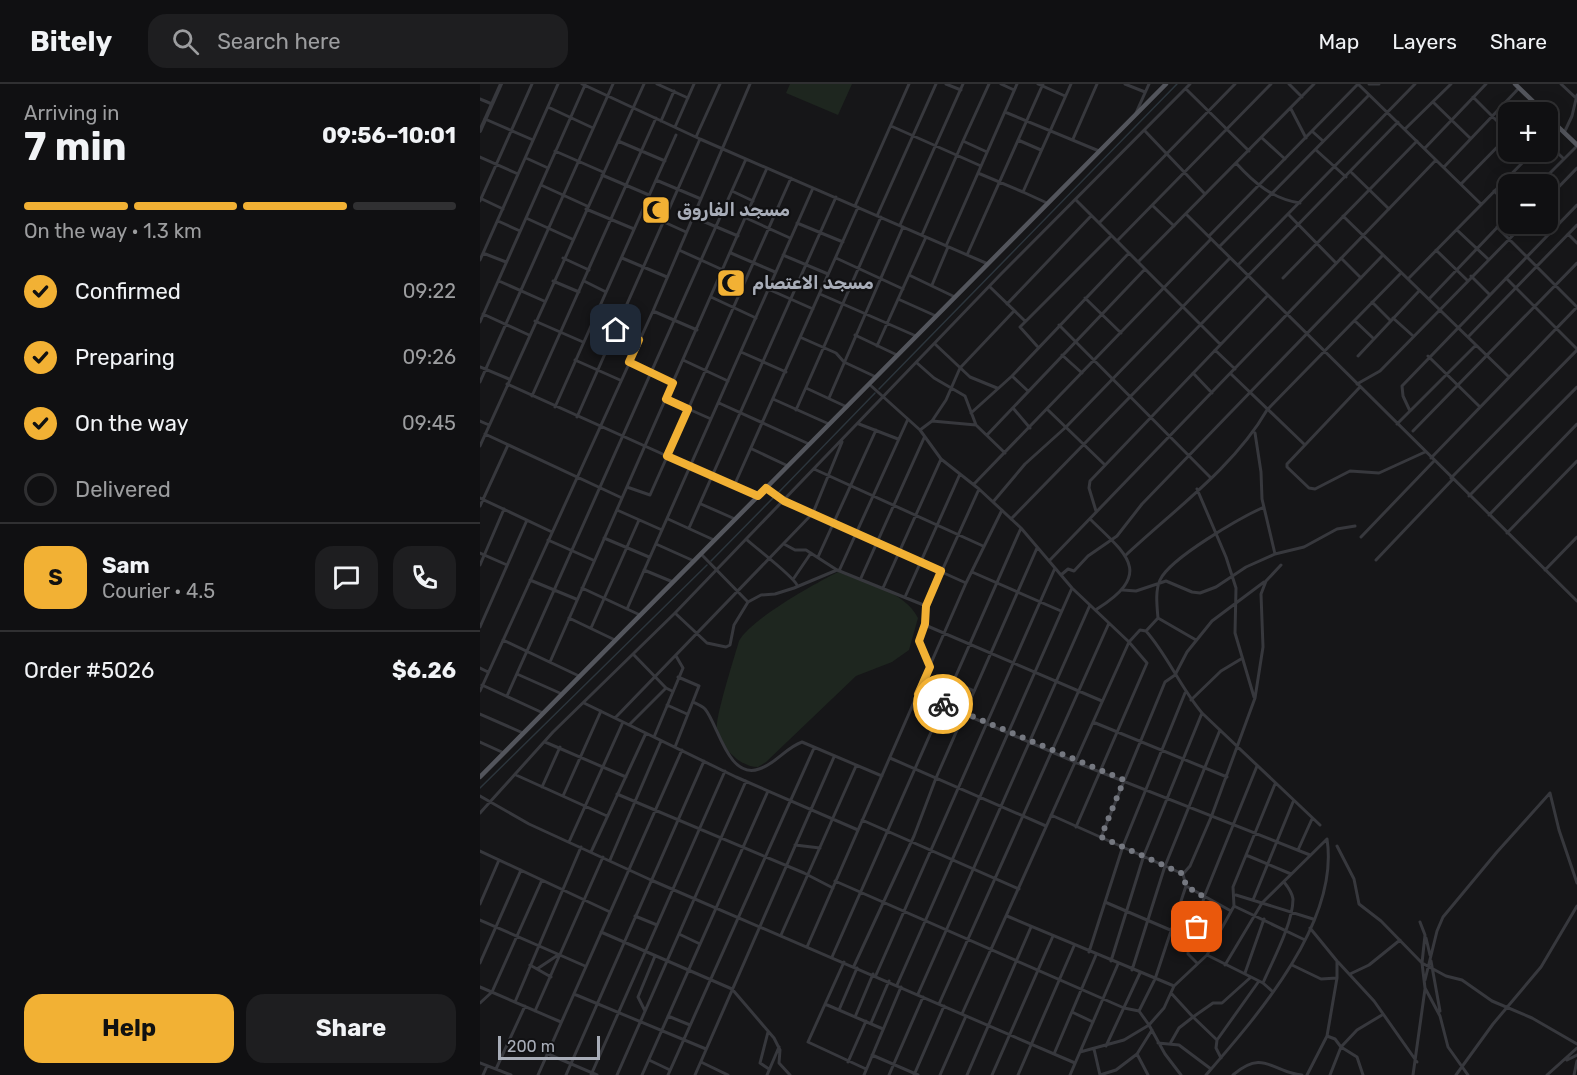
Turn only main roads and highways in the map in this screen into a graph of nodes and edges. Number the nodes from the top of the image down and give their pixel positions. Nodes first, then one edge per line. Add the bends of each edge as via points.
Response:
1 (1166, 84) edge
2 (1515, 84) edge
3 (1533, 102) edge
4 (1558, 126) edge
5 (1575, 144) edge
6 (480, 777) edge

1 - 6 main road
2 - 3 main road
4 - 5 main road

